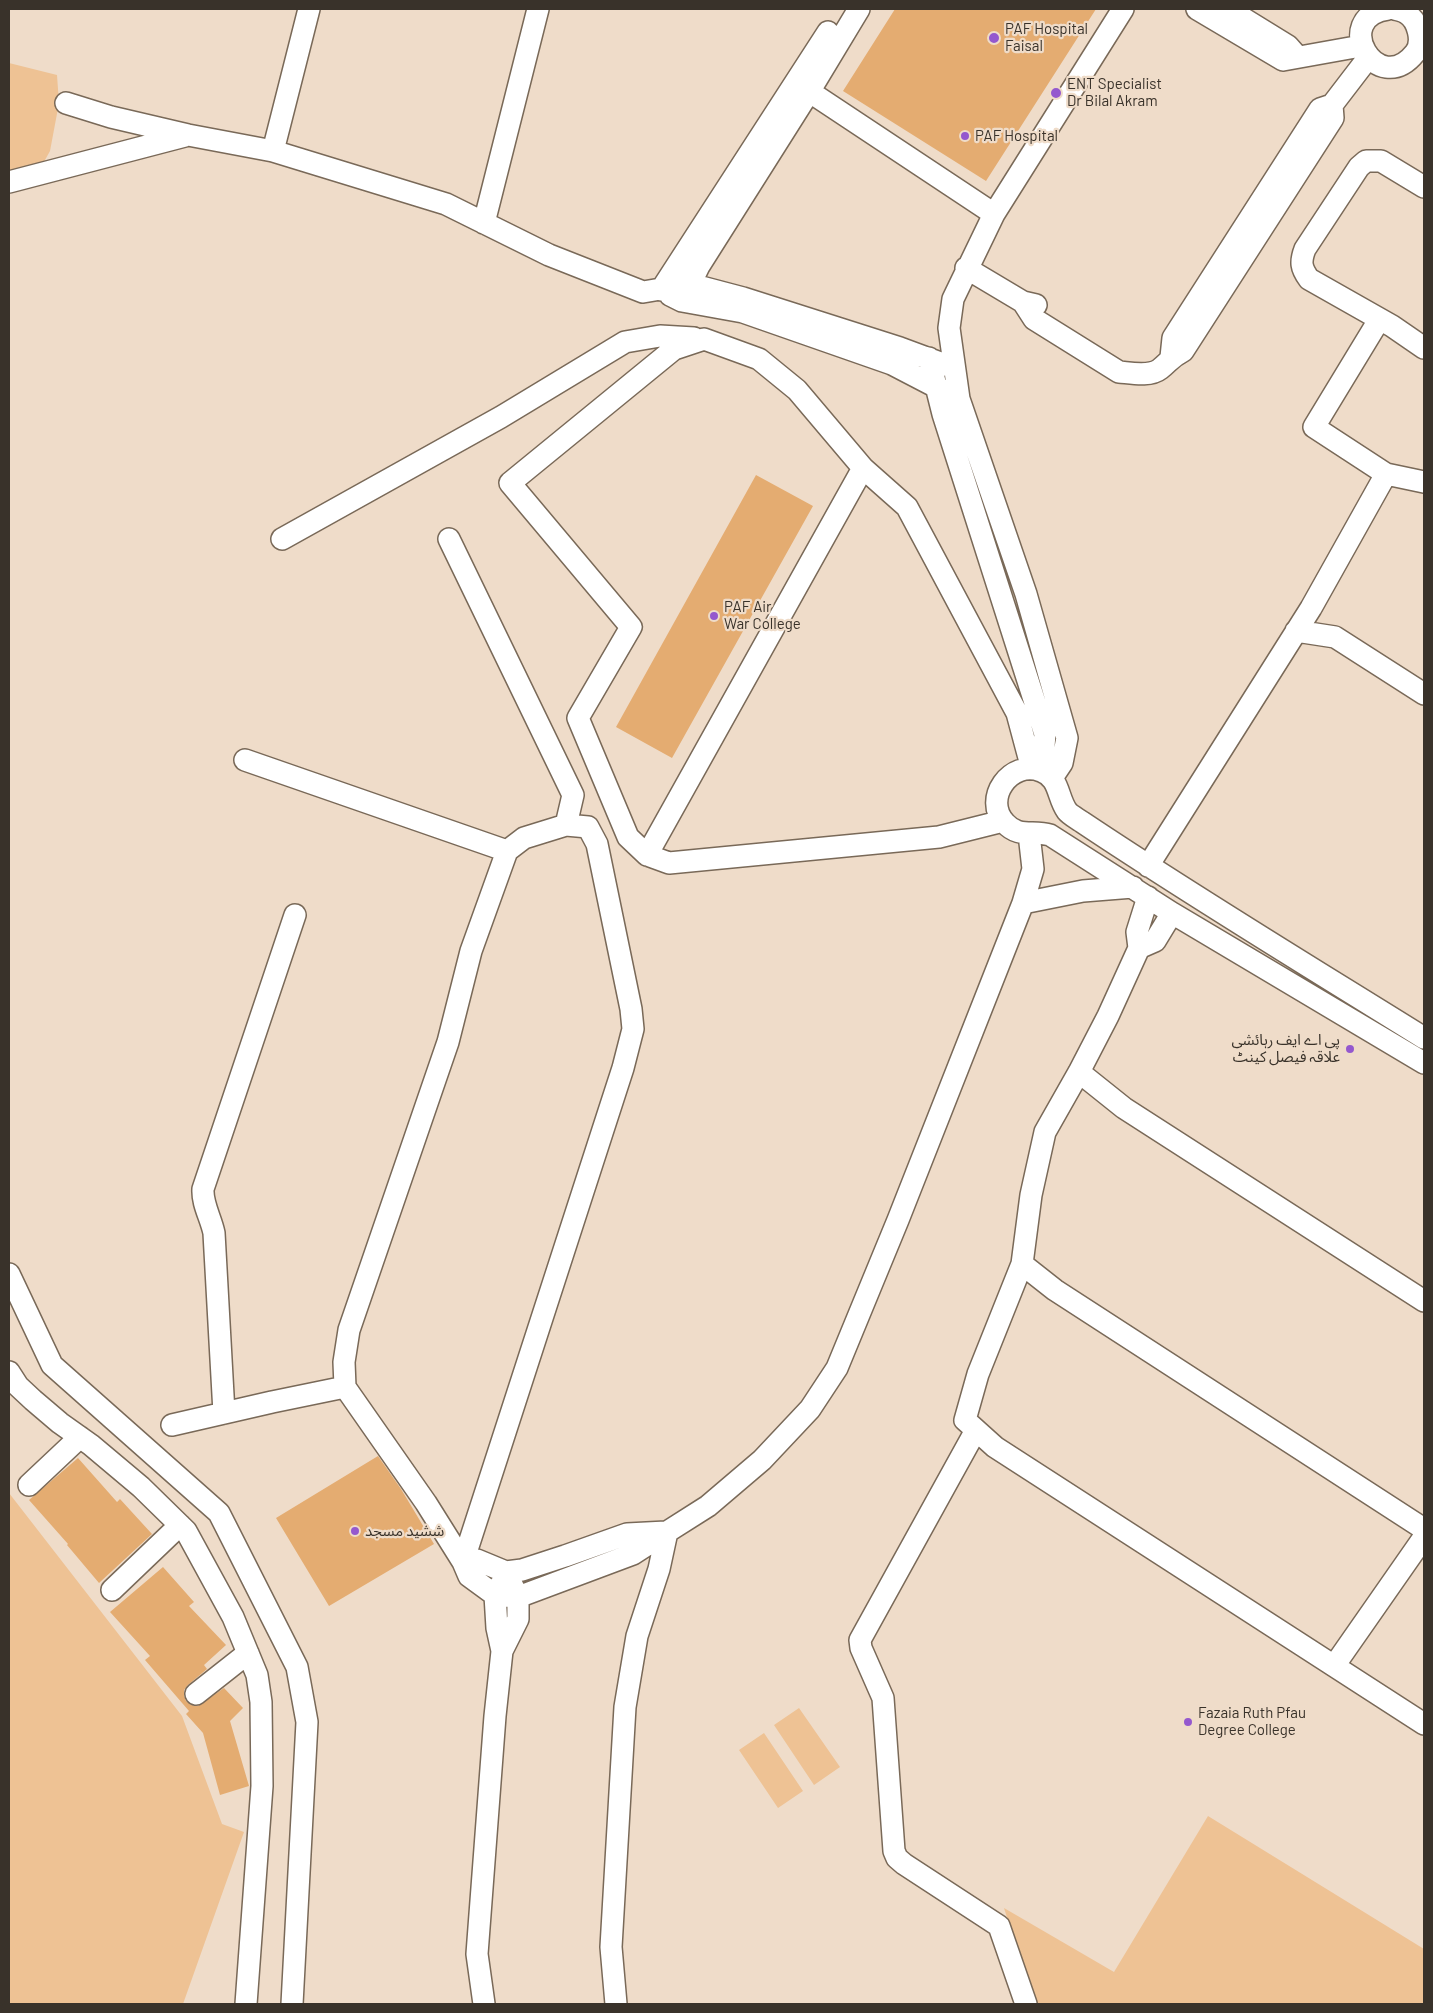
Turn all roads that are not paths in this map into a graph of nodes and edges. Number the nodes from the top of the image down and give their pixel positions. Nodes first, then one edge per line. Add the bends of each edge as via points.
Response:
1 (309, 9) edge
2 (538, 9) edge
3 (843, 9) edge
4 (859, 9) edge
5 (1122, 9) edge
6 (1197, 9) edge
7 (1228, 9) edge
8 (1388, 9) edge
9 (1395, 9) edge
10 (1422, 37) edge
11 (1365, 52) junction
12 (1298, 57) junction
13 (803, 88) junction
14 (66, 103) dead end
15 (188, 135) junction
16 (273, 151) junction
17 (9, 182) edge
18 (1424, 187) edge
19 (994, 214) junction
20 (484, 223) junction
21 (966, 268) junction
22 (661, 290) junction
23 (686, 293) junction
24 (1379, 320) junction
25 (704, 339) junction
26 (1424, 348) edge
27 (929, 358) junction
28 (954, 368) junction
29 (935, 386) junction
30 (959, 398) junction
31 (863, 468) junction
32 (1386, 474) junction
33 (1424, 482) edge
34 (282, 539) dead end
35 (449, 540) dead end
36 (1296, 631) junction
37 (1424, 694) edge
38 (244, 760) dead end
39 (1042, 773) junction
40 (1003, 821) junction
41 (566, 825) junction
42 (1029, 834) junction
43 (507, 851) junction
44 (647, 855) junction
45 (1148, 866) junction
46 (1141, 892) junction
47 (1022, 903) junction
48 (1172, 912) junction
49 (295, 915) dead end
50 (1245, 926) junction
51 (1139, 948) junction
52 (1233, 948) junction
53 (1424, 1038) edge
54 (1424, 1064) edge
55 (1079, 1072) junction
56 (1022, 1264) junction
57 (9, 1274) edge
58 (1424, 1301) edge
59 (9, 1372) edge
60 (345, 1387) junction
61 (224, 1412) junction
62 (172, 1425) dead end
63 (976, 1430) junction
64 (80, 1436) junction
65 (29, 1485) dead end
66 (180, 1525) junction
67 (1424, 1528) edge
68 (667, 1532) junction
69 (1424, 1537) edge
70 (463, 1562) junction
71 (506, 1572) junction
72 (112, 1590) dead end
73 (495, 1595) junction
74 (518, 1598) junction
75 (502, 1651) junction
76 (248, 1653) junction
77 (1334, 1666) junction
78 (196, 1694) dead end
79 (1424, 1724) edge
80 (246, 2004) edge
81 (292, 2004) edge
82 (484, 2004) edge
83 (616, 2004) edge
84 (1026, 2004) edge

1 - 16 street
2 - 20 street
3 - 13 street
4 - 13 street
5 - 19 street
6 - 12 street via 1283,60
7 - 12 street via 1288,46
8 - 11 street via 1379,10 1367,19 1361,32
9 - 10 street via 1406,13 1416,23
10 - 11 street via 1408,62 1394,67 1380,66
11 - 12 street
11 - 21 street via 1332,105 1320,109 1173,338 1172,357 1159,370 1135,374 1128,361 1040,306 1024,302
13 - 19 street
13 - 22 street
13 - 23 street
14 - 15 street
15 - 16 street
15 - 17 street
16 - 20 street via 446,204
18 - 24 street via 1381,161 1366,161 1359,167 1301,259 1301,269 1309,279
19 - 21 street
20 - 22 street via 549,255 643,292
21 - 28 street via 953,299 950,328
22 - 23 street
23 - 27 street via 743,298
23 - 29 street via 892,364
24 - 26 street
24 - 32 street via 1314,426
25 - 31 street via 759,359 790,384
25 - 34 street via 660,336 625,342 501,417
25 - 44 street via 674,349 510,483 631,627 578,718 628,837
27 - 28 street
27 - 29 street
28 - 30 street
29 - 30 street
29 - 39 street via 1045,734
30 - 39 street via 1026,594 1067,738 1062,763
31 - 39 street via 907,507 1017,713
31 - 44 street
32 - 33 street
32 - 36 street
35 - 41 street via 573,795
36 - 37 street via 1335,637
36 - 45 street
38 - 43 street
39 - 40 street via 1020,770 1010,775 999,788 997,811
39 - 45 street via 1058,788 1067,812
40 - 42 street via 1018,832
40 - 44 street via 939,837 669,863
41 - 43 street via 524,838
41 - 70 street via 588,827 597,844 633,1030
42 - 46 street via 1050,835
42 - 47 street via 1033,869
43 - 60 street via 470,951 448,1042 349,1330 344,1362
45 - 50 street
46 - 47 street via 1083,891
46 - 48 street
46 - 51 street via 1137,932
47 - 68 street via 837,1368 810,1409 762,1460 708,1506
48 - 51 street via 1154,941
48 - 52 street
49 - 61 street via 203,1189 202,1199 214,1233
50 - 52 street
50 - 53 street
51 - 55 street
52 - 54 street
55 - 56 street via 1044,1132
55 - 58 street via 1124,1108
56 - 63 street via 978,1374 966,1420
56 - 67 street via 1055,1290
57 - 81 street via 52,1364 219,1513 296,1667 308,1722
59 - 64 street via 33,1400
60 - 61 street
60 - 70 street
61 - 62 street
63 - 77 street via 995,1447
63 - 84 street via 860,1640 883,1698 893,1843 897,1858 999,1926
64 - 65 street
64 - 66 street
66 - 72 street
66 - 76 street via 207,1566
68 - 71 street via 627,1534 522,1570
68 - 74 street via 633,1554
68 - 83 street via 637,1636 625,1707 611,1947
69 - 77 street
70 - 71 street via 477,1560
70 - 73 street via 469,1576
71 - 73 street
71 - 74 street
73 - 74 street
73 - 75 street
74 - 75 street via 518,1619
75 - 82 street via 477,1954
76 - 78 street
76 - 80 street via 257,1675 261,1702 262,1786
77 - 79 street

